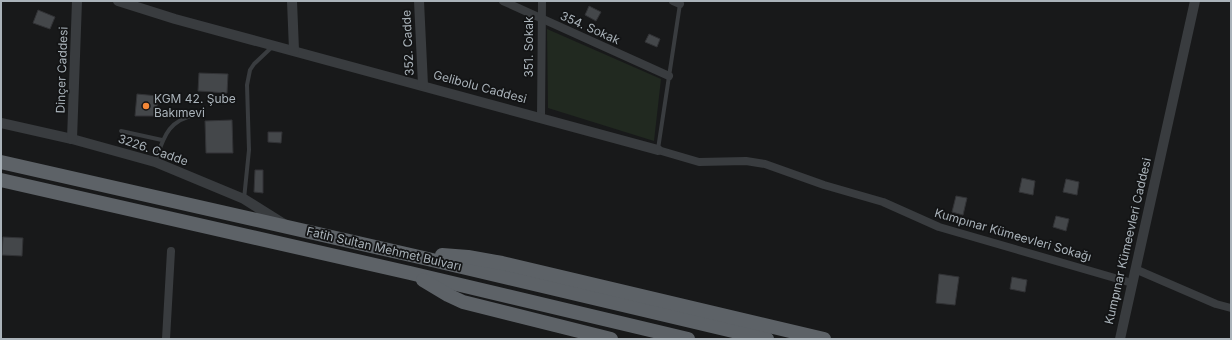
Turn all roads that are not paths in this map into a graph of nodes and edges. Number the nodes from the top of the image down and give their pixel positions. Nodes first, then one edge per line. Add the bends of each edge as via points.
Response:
1 (77, 1) edge
2 (118, 1) edge
3 (292, 1) edge
4 (419, 1) edge
5 (503, 1) edge
6 (542, 1) edge
7 (1195, 1) edge
8 (678, 2) edge
9 (541, 20) junction
10 (274, 45) junction
11 (294, 50) junction
12 (669, 76) junction
13 (423, 85) junction
14 (198, 114) dead end
15 (541, 117) junction
16 (1, 124) edge
17 (122, 131) dead end
18 (72, 139) junction
19 (162, 140) junction
20 (658, 150) junction
21 (1, 162) edge
22 (155, 162) junction
23 (1, 180) edge
24 (244, 199) junction
25 (288, 227) junction
26 (171, 251) dead end
27 (415, 256) junction
28 (1135, 269) junction
29 (410, 273) junction
30 (1132, 282) junction
31 (1231, 308) edge
32 (166, 339) edge
33 (611, 339) edge
34 (688, 339) edge
35 (767, 339) edge
36 (824, 339) edge
37 (1120, 339) edge

1 - 18 street, Dinçer Caddesi
2 - 10 street, Gelibolu Caddesi
3 - 11 street
4 - 13 street, 352. Cadde
5 - 9 street, 354. Sokak
6 - 9 street, 351. Sokak
7 - 28 street, Kumpınar Kümeevleri Caddesi
8 - 12 lane
9 - 12 street, 354. Sokak
9 - 15 street, 351. Sokak
10 - 11 street, Gelibolu Caddesi
10 - 24 lane via 254,64 247,85 249,150
11 - 13 street, Gelibolu Caddesi
12 - 20 lane
13 - 15 street, Gelibolu Caddesi
14 - 19 lane via 178,120
15 - 20 street, Gelibolu Caddesi
16 - 18 street, 3226. Cadde
17 - 19 lane
18 - 22 street, 3226. Cadde
19 - 22 lane
20 - 30 street, Kumpınar Kümeevleri Sokağı via 699,162 746,161 765,164 883,202 939,227
21 - 25 highway, Fatih Sultan Mehmet Bulvarı
22 - 24 street, 3226. Cadde
23 - 29 highway, Fatih Sultan Mehmet Bulvarı
24 - 25 street, 3226. Cadde
25 - 27 highway, Fatih Sultan Mehmet Bulvarı
26 - 32 street
27 - 35 highway, Fatih Sultan Mehmet Bulvarı
27 - 36 highway via 450,255 502,263
28 - 30 street, Kumpınar Kümeevleri Caddesi
28 - 31 street
29 - 33 highway via 463,302
29 - 34 highway, Fatih Sultan Mehmet Bulvarı
30 - 37 street, Kumpınar Kümeevleri Caddesi

